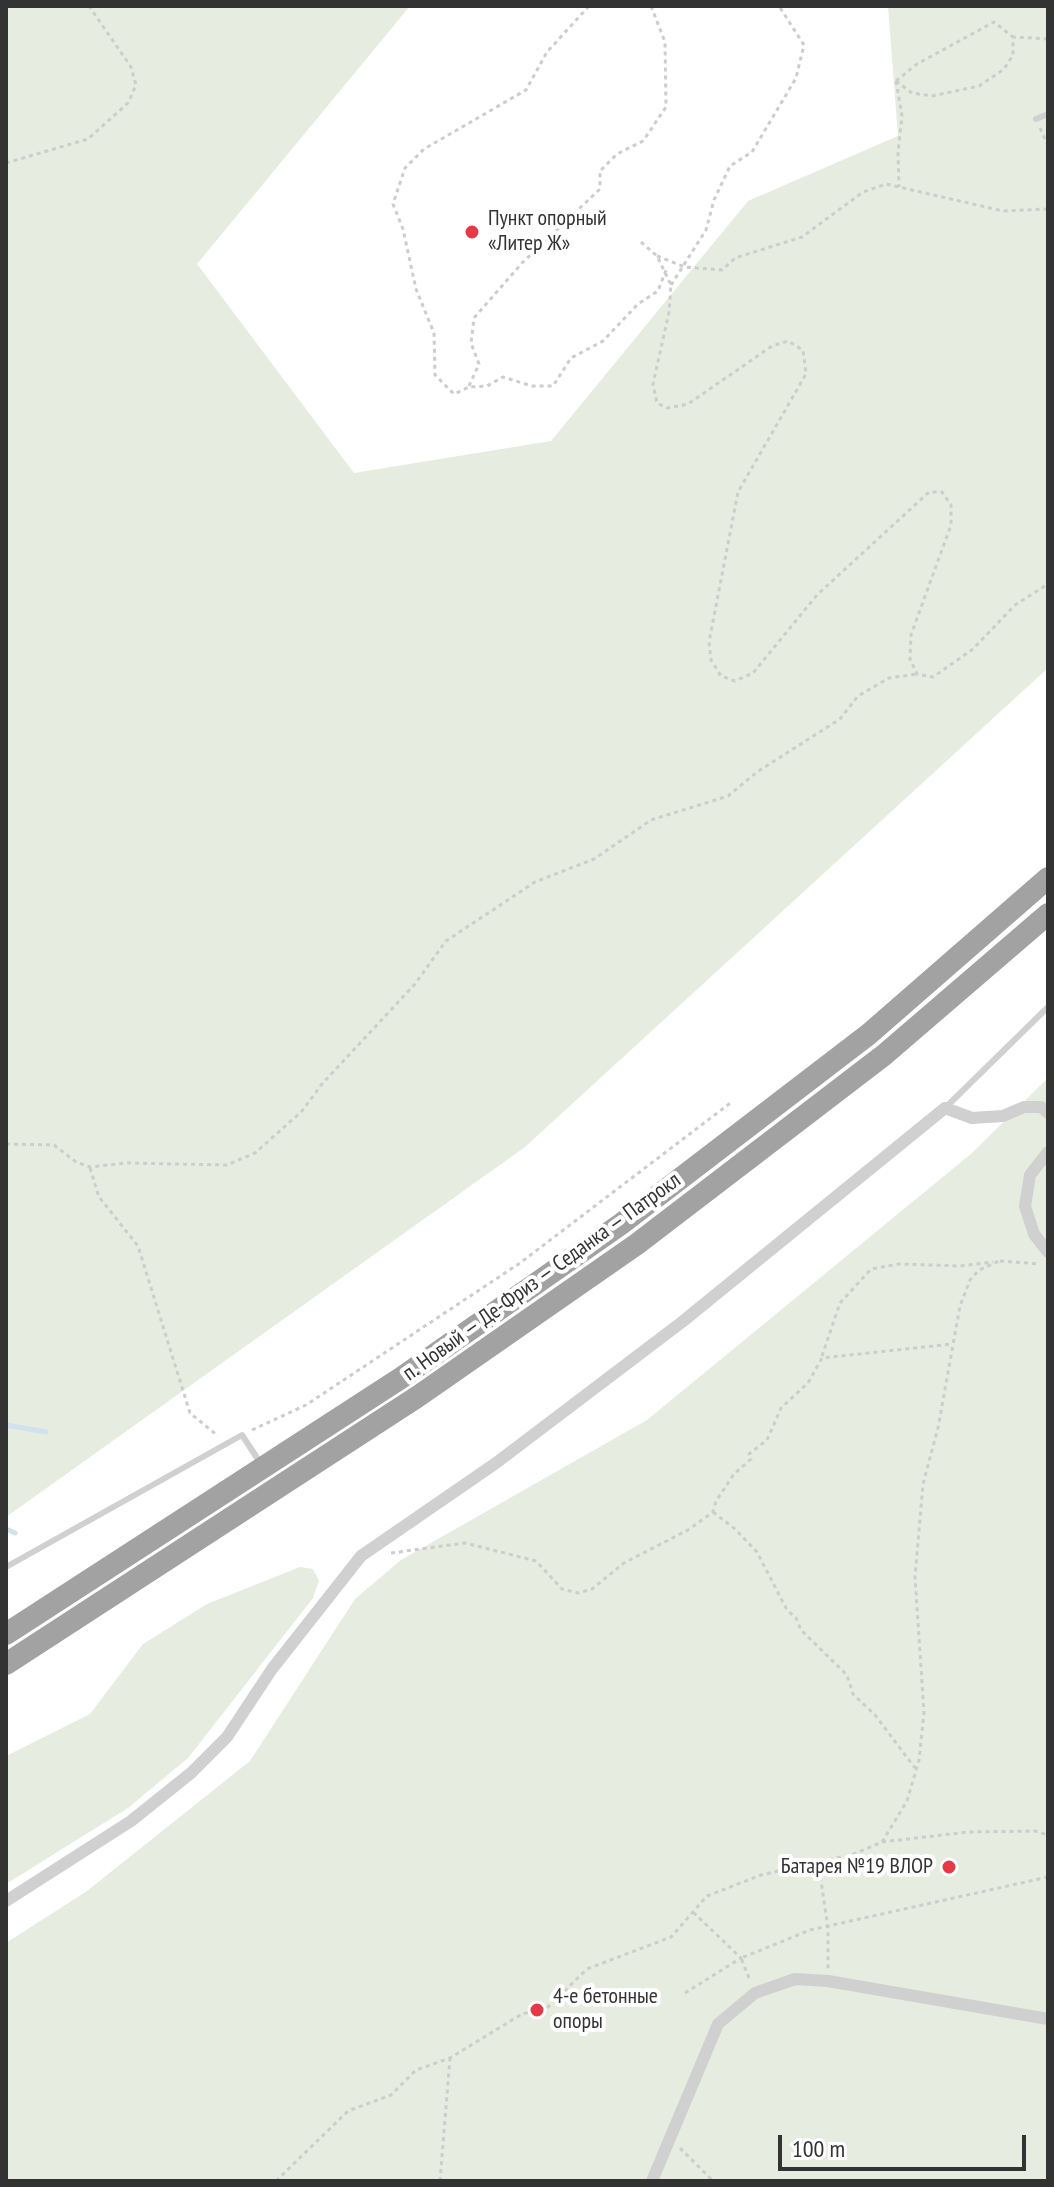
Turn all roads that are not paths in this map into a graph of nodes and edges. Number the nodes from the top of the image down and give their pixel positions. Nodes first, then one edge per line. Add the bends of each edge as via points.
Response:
1 (1048, 114) edge
2 (1036, 119) road end
3 (1048, 878) edge
4 (1048, 914) edge
5 (1048, 1007) edge
6 (945, 1108) junction
7 (1048, 1113) edge
8 (1048, 1152) edge
9 (1048, 1252) edge
10 (259, 1461) dead end
11 (6, 1567) edge
12 (6, 1634) edge
13 (6, 1664) edge
14 (6, 1901) edge
15 (1048, 2019) edge
16 (652, 2181) edge

1 - 2 lane
3 - 12 highway, п. Новый — Де-Фриз — Седанка — Патрокл via 869,1034 621,1224 401,1378
4 - 13 highway, п. Новый — Де-Фриз — Седанка — Патрокл via 884,1055 637,1244 417,1397
5 - 6 lane
6 - 7 street via 972,1118 1003,1116 1024,1107 1041,1107
6 - 14 street via 682,1322 496,1463 361,1556 272,1669 227,1737 191,1773 131,1821
8 - 9 street via 1030,1175 1025,1206 1034,1234
10 - 11 lane via 242,1435
15 - 16 street via 828,1981 795,1979 755,1993 718,2024

